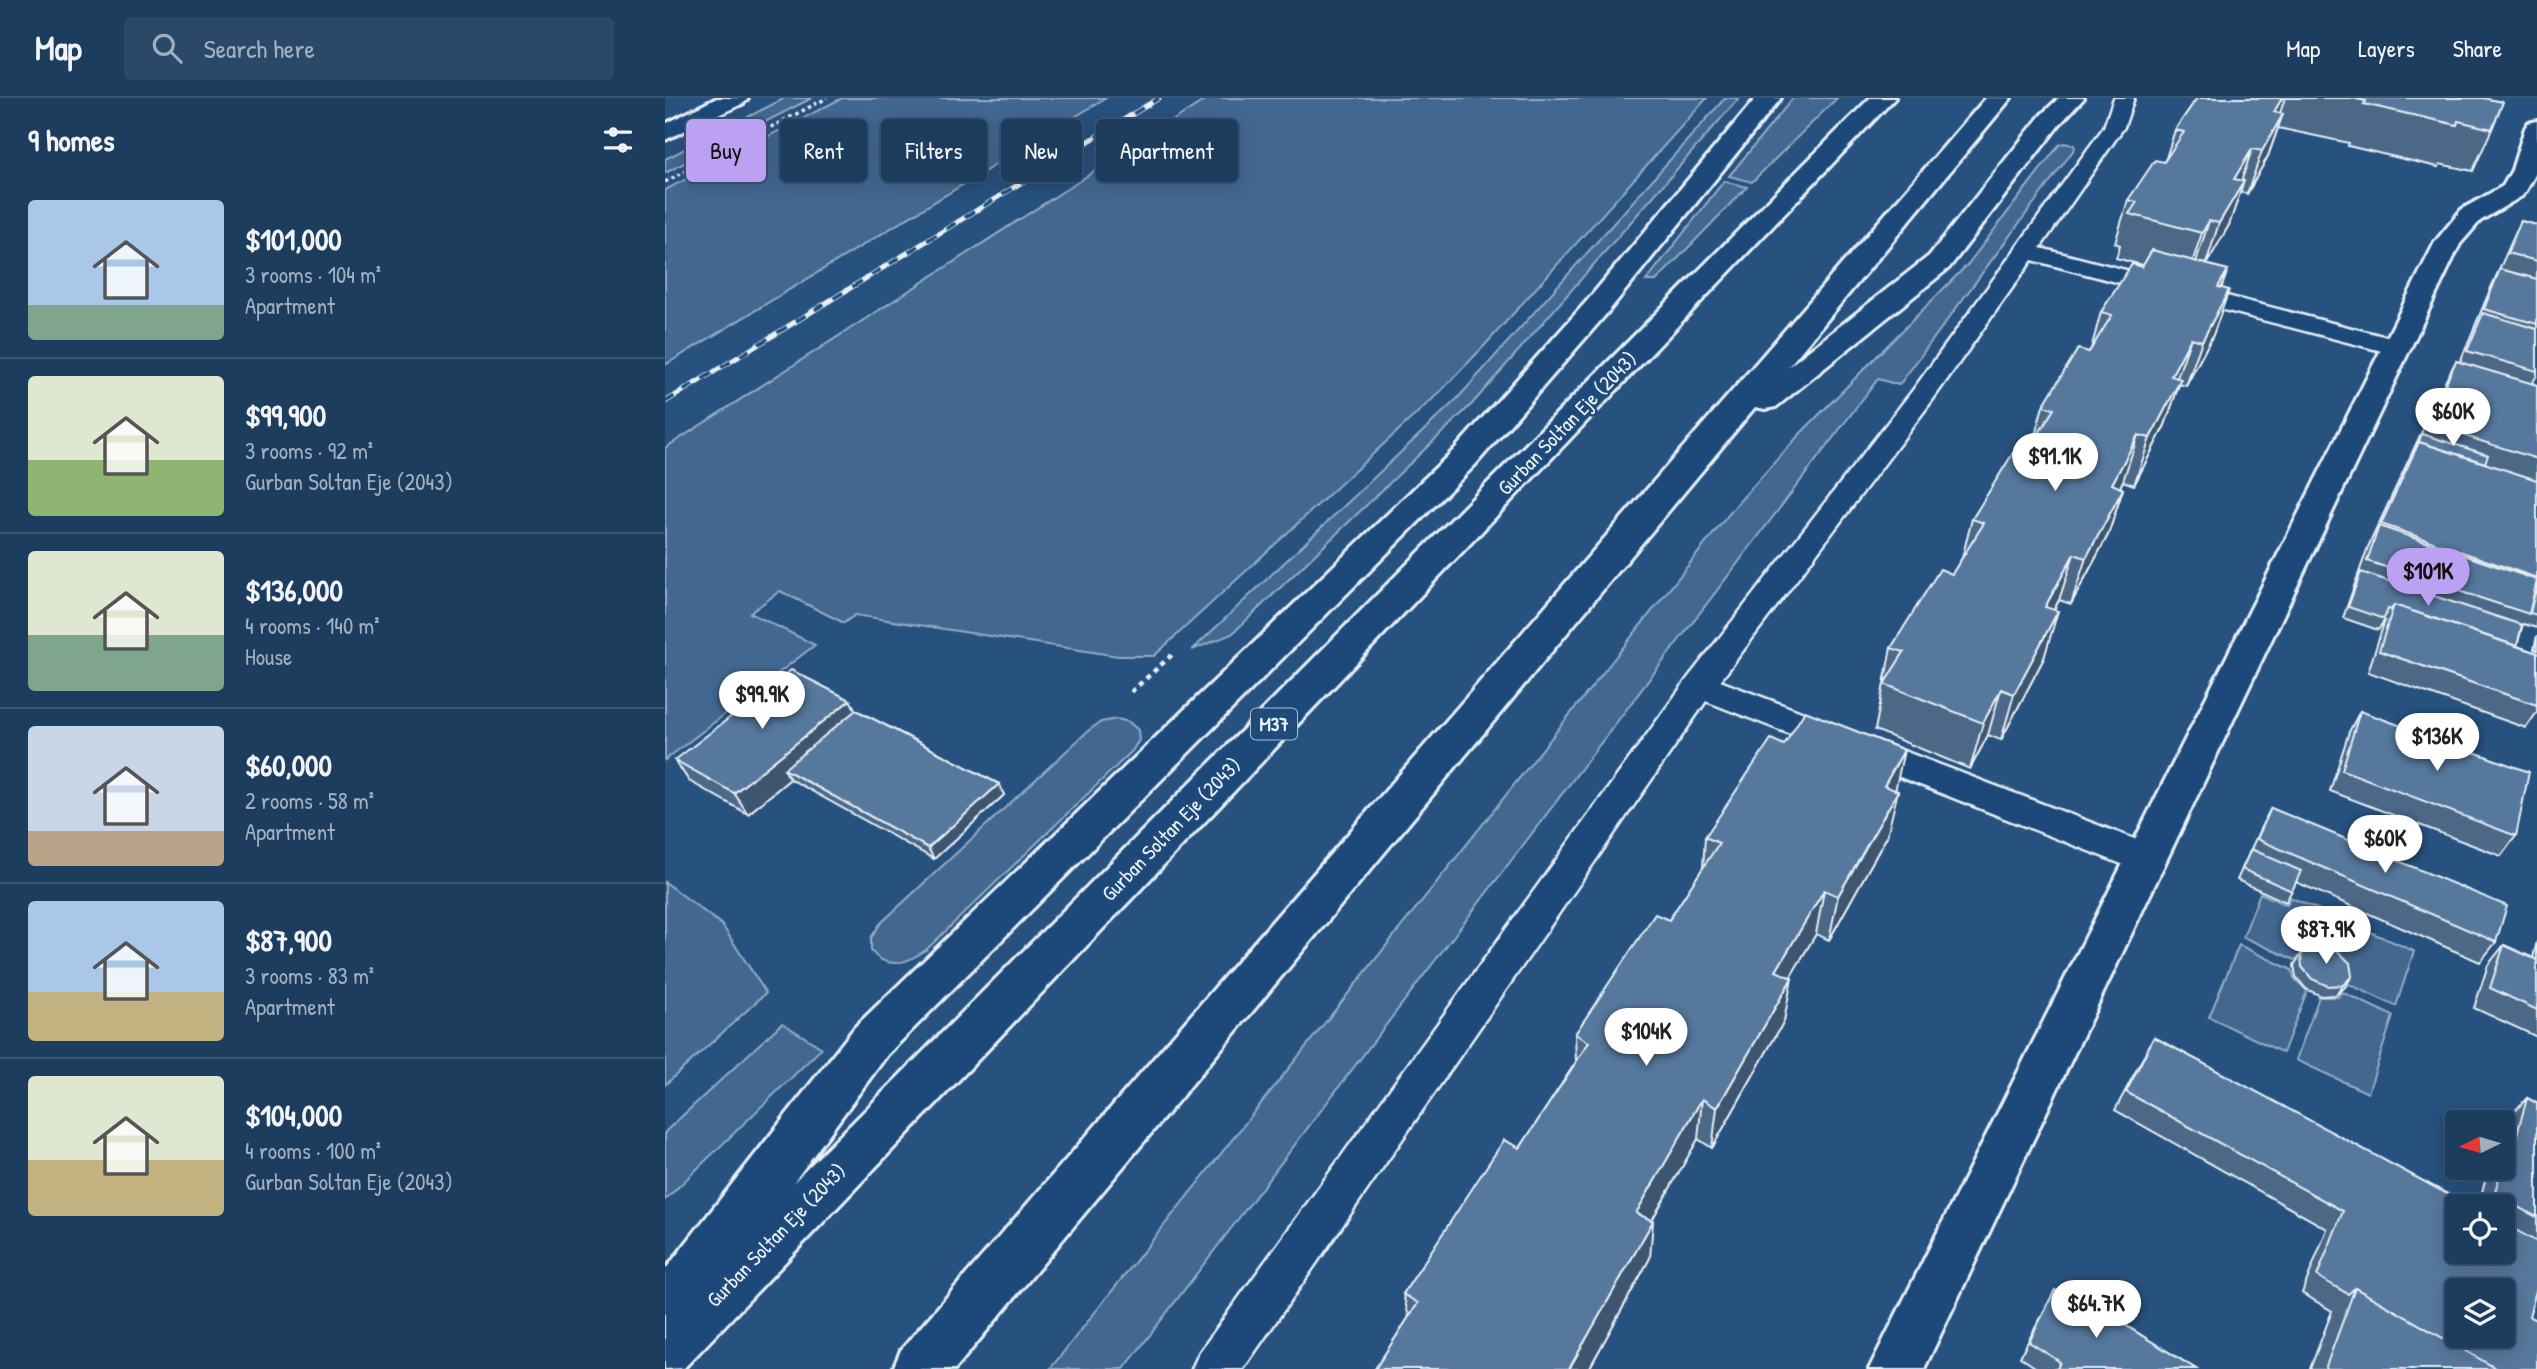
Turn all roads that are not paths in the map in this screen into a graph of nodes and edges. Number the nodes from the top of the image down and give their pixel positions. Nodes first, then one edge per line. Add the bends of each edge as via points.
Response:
1 (736, 98) edge
2 (1769, 98) edge
3 (1882, 98) edge
4 (1999, 98) edge
5 (2072, 98) edge
6 (2124, 98) edge
7 (2537, 128) edge
8 (665, 133) edge
9 (2026, 251) junction
10 (2397, 347) junction
11 (1612, 377) junction
12 (1697, 453) junction
13 (1699, 686) junction
14 (1231, 687) junction
15 (2145, 858) junction
16 (665, 1312) edge
17 (665, 1349) edge
18 (920, 1369) edge
19 (1216, 1369) edge
20 (1896, 1369) edge

1 - 8 main road
2 - 14 main road via 1597,307 1464,458
3 - 11 main road, Gurban Soltan Eje (2043) / M37
4 - 12 main road
5 - 12 main road via 1939,262
6 - 9 lane via 2114,127
7 - 10 main road via 2525,170 2513,191 2471,215 2448,242
9 - 10 lane
9 - 13 lane via 1922,396
10 - 15 main road
11 - 14 main road
11 - 17 main road, Gurban Soltan Eje (2043) / M37
12 - 18 main road
13 - 15 lane
13 - 19 lane
14 - 16 main road via 871,1041
15 - 20 main road

